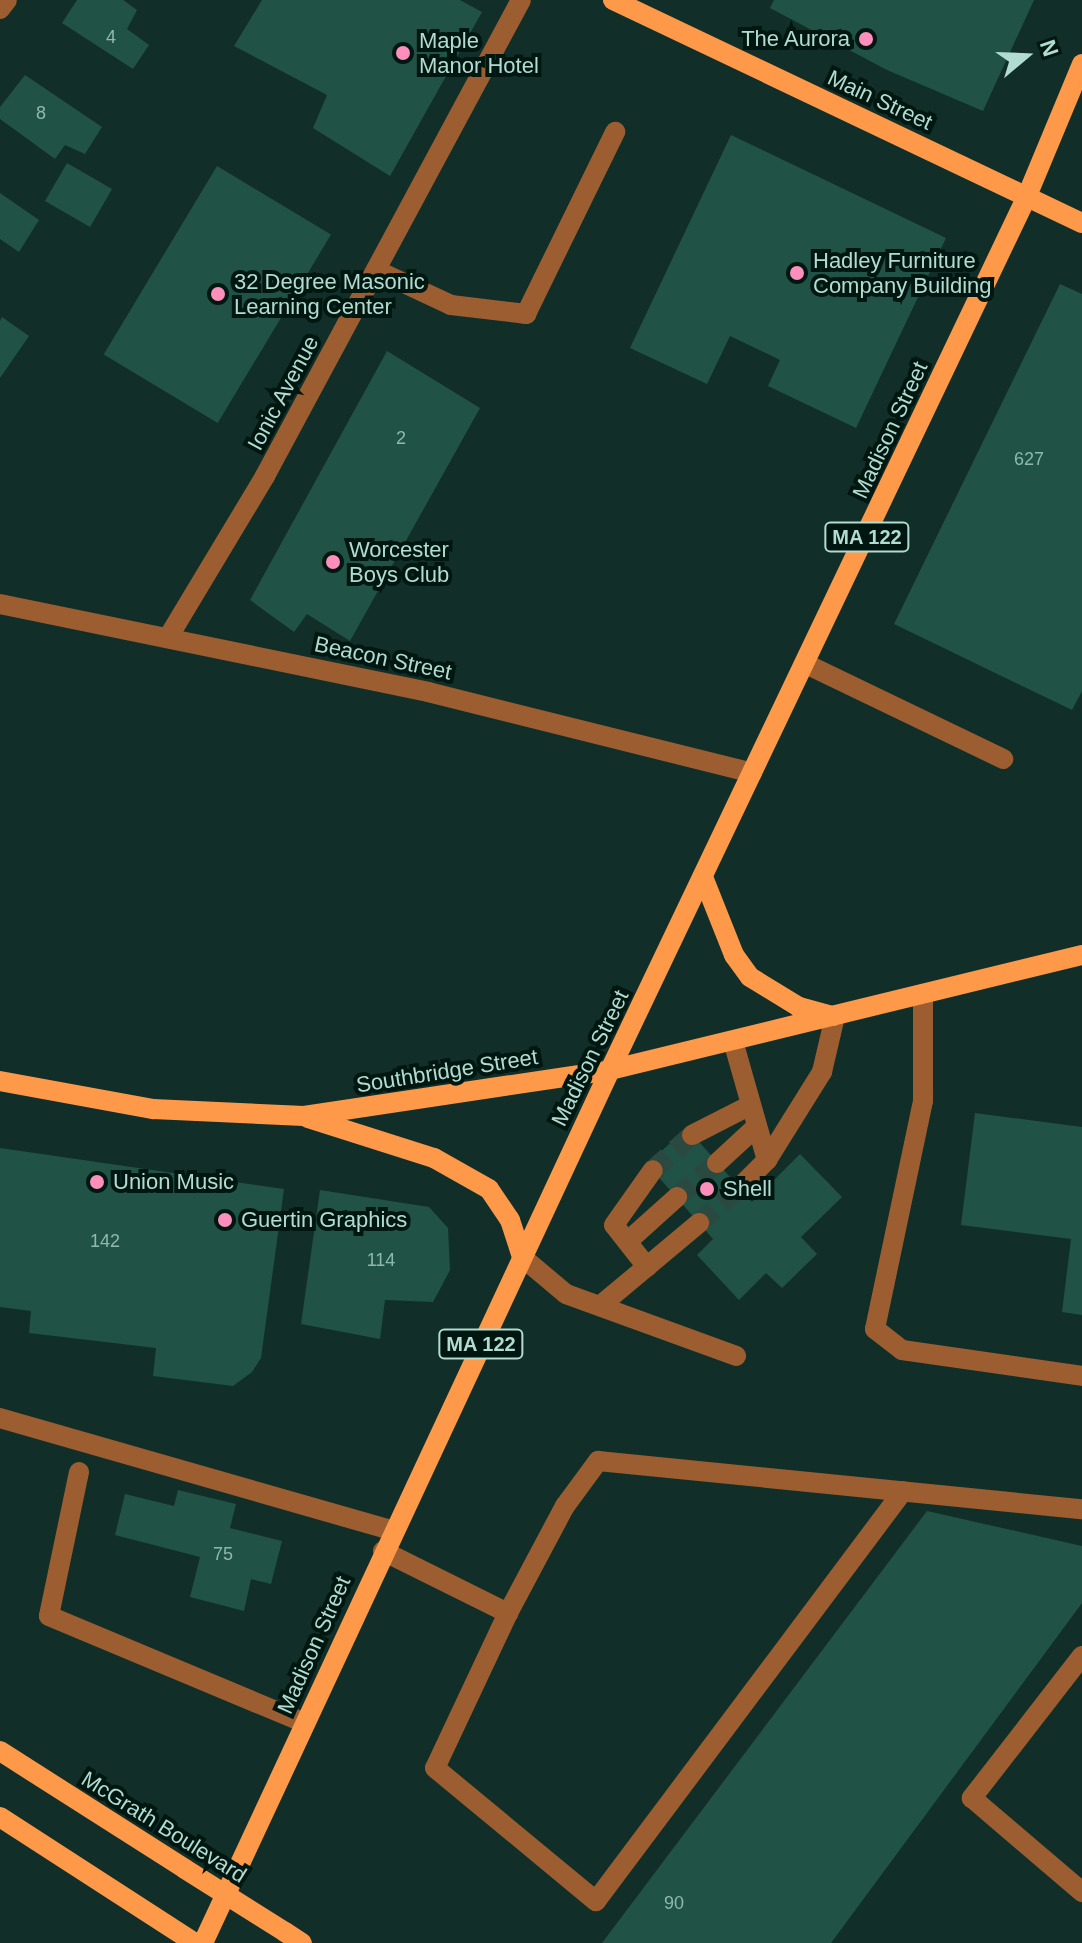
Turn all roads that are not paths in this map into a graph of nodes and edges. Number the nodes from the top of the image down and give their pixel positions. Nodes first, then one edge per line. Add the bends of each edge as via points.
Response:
1 (7, 0) edge
2 (521, 0) edge
3 (613, 0) edge
4 (0, 9) edge
5 (1082, 64) edge
6 (615, 132) dead end
7 (1027, 196) junction
8 (1082, 223) edge
9 (376, 270) junction
10 (0, 604) edge
11 (169, 636) junction
12 (806, 664) junction
13 (1003, 759) dead end
14 (752, 773) junction
15 (703, 877) junction
16 (1082, 955) edge
17 (923, 994) junction
18 (835, 1016) junction
19 (733, 1041) junction
20 (610, 1070) junction
21 (0, 1081) edge
22 (749, 1106) junction
23 (304, 1116) junction
24 (756, 1127) junction
25 (692, 1135) tunnel mouth
26 (767, 1160) junction
27 (717, 1163) tunnel mouth
28 (653, 1170) tunnel mouth
29 (739, 1188) tunnel mouth
30 (677, 1197) tunnel mouth
31 (699, 1223) tunnel mouth
32 (628, 1241) junction
33 (522, 1257) junction
34 (647, 1267) junction
35 (601, 1305) junction
36 (736, 1356) dead end
37 (1082, 1376) edge
38 (0, 1418) edge
39 (79, 1472) dead end
40 (903, 1491) junction
41 (1082, 1509) edge
42 (393, 1531) junction
43 (383, 1551) junction
44 (508, 1613) junction
45 (1082, 1656) edge
46 (305, 1723) junction
47 (0, 1751) edge
48 (0, 1817) edge
49 (1082, 1892) edge
50 (294, 1938) edge
51 (195, 1943) edge
52 (203, 1943) edge

1 - 4 street
2 - 9 street, Ionic Avenue
3 - 7 main road, Main Street
5 - 7 main road, MA 122
6 - 9 street via 526,314 451,305
7 - 8 main road, Main Street
7 - 12 main road, Madison Street / MA 122
9 - 11 street, Ionic Avenue via 265,476
10 - 11 street, Beacon Street
11 - 14 street, Beacon Street via 690,754
12 - 13 street
12 - 14 main road, Madison Street / MA 122
14 - 15 main road, Madison Street / MA 122
15 - 18 main road via 729,943 750,977 799,1007
15 - 20 main road, Madison Street / MA 122
16 - 17 main road, Southbridge Street
17 - 18 main road, Southbridge Street
17 - 37 street via 923,1101 875,1329 902,1350
18 - 19 main road, Southbridge Street
18 - 26 street via 822,1072
19 - 20 main road, Southbridge Street
19 - 22 street
20 - 23 main road, Southbridge Street
20 - 33 main road, Madison Street / MA 122
21 - 23 main road, Southbridge Street via 153,1109
22 - 24 street
22 - 25 street
23 - 33 main road via 434,1158 489,1189 510,1220
24 - 26 street
24 - 27 street
26 - 29 street
28 - 32 street via 614,1225
30 - 32 street
31 - 34 street
32 - 34 street
33 - 35 street via 566,1294
33 - 42 main road, Madison Street / MA 122
34 - 35 street
35 - 36 street
38 - 42 street
39 - 46 street via 49,1616
40 - 41 street
40 - 44 street via 598,1461 565,1506
40 - 44 street via 596,1901 435,1768
42 - 43 main road, Madison Street / MA 122
43 - 44 street
43 - 46 main road, Madison Street / MA 122
45 - 49 street via 972,1798
46 - 52 main road, Madison Street / MA 122
47 - 50 main road, McGrath Boulevard, bridge
48 - 51 main road

